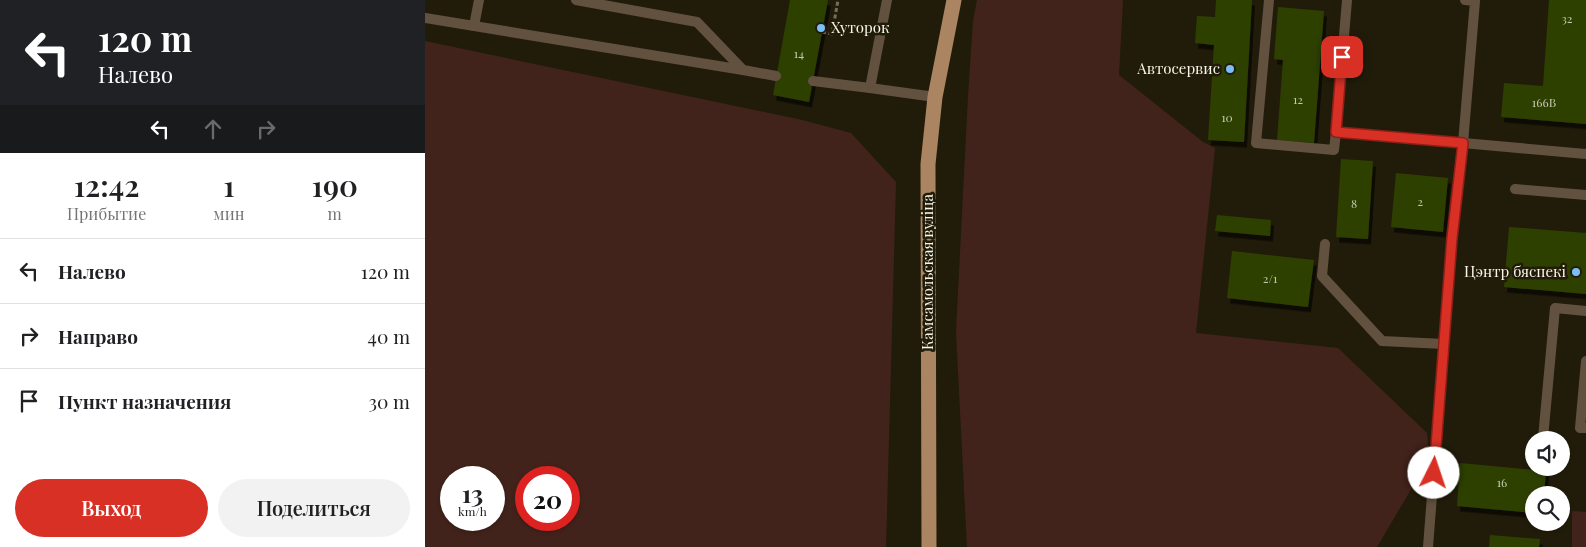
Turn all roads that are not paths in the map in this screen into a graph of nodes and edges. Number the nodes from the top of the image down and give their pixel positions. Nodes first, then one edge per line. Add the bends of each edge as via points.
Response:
1 (479, 0) edge
2 (576, 0) edge
3 (887, 0) edge
4 (954, 0) edge
5 (1269, 0) edge
6 (1347, 0) edge
7 (1465, 0) edge
8 (425, 18) edge
9 (474, 26) junction
10 (743, 70) junction
11 (777, 76) dead end
12 (813, 81) dead end
13 (870, 88) junction
14 (935, 97) junction
15 (1336, 132) junction
16 (1463, 143) junction
17 (1586, 154) edge
18 (1515, 189) dead end
19 (1586, 195) edge
20 (1325, 244) dead end
21 (1586, 311) edge
22 (1444, 344) junction
23 (1586, 361) edge
24 (1586, 428) edge
25 (1544, 431) edge
26 (929, 547) edge
27 (1428, 547) edge

1 - 9 lane
2 - 10 lane via 697,22
3 - 13 lane
4 - 14 main road, Камсамольская вуліца
5 - 15 lane via 1256,143 1334,150
6 - 15 lane
7 - 16 lane via 1475,1
8 - 9 lane
9 - 10 lane
10 - 11 lane
12 - 13 lane
13 - 14 lane
14 - 26 main road, Камсамольская вуліца via 928,164
15 - 16 lane
16 - 17 lane
16 - 22 lane
18 - 19 lane
20 - 22 lane via 1322,276 1382,341
21 - 25 lane via 1555,308
22 - 27 lane
23 - 24 lane via 1580,428

